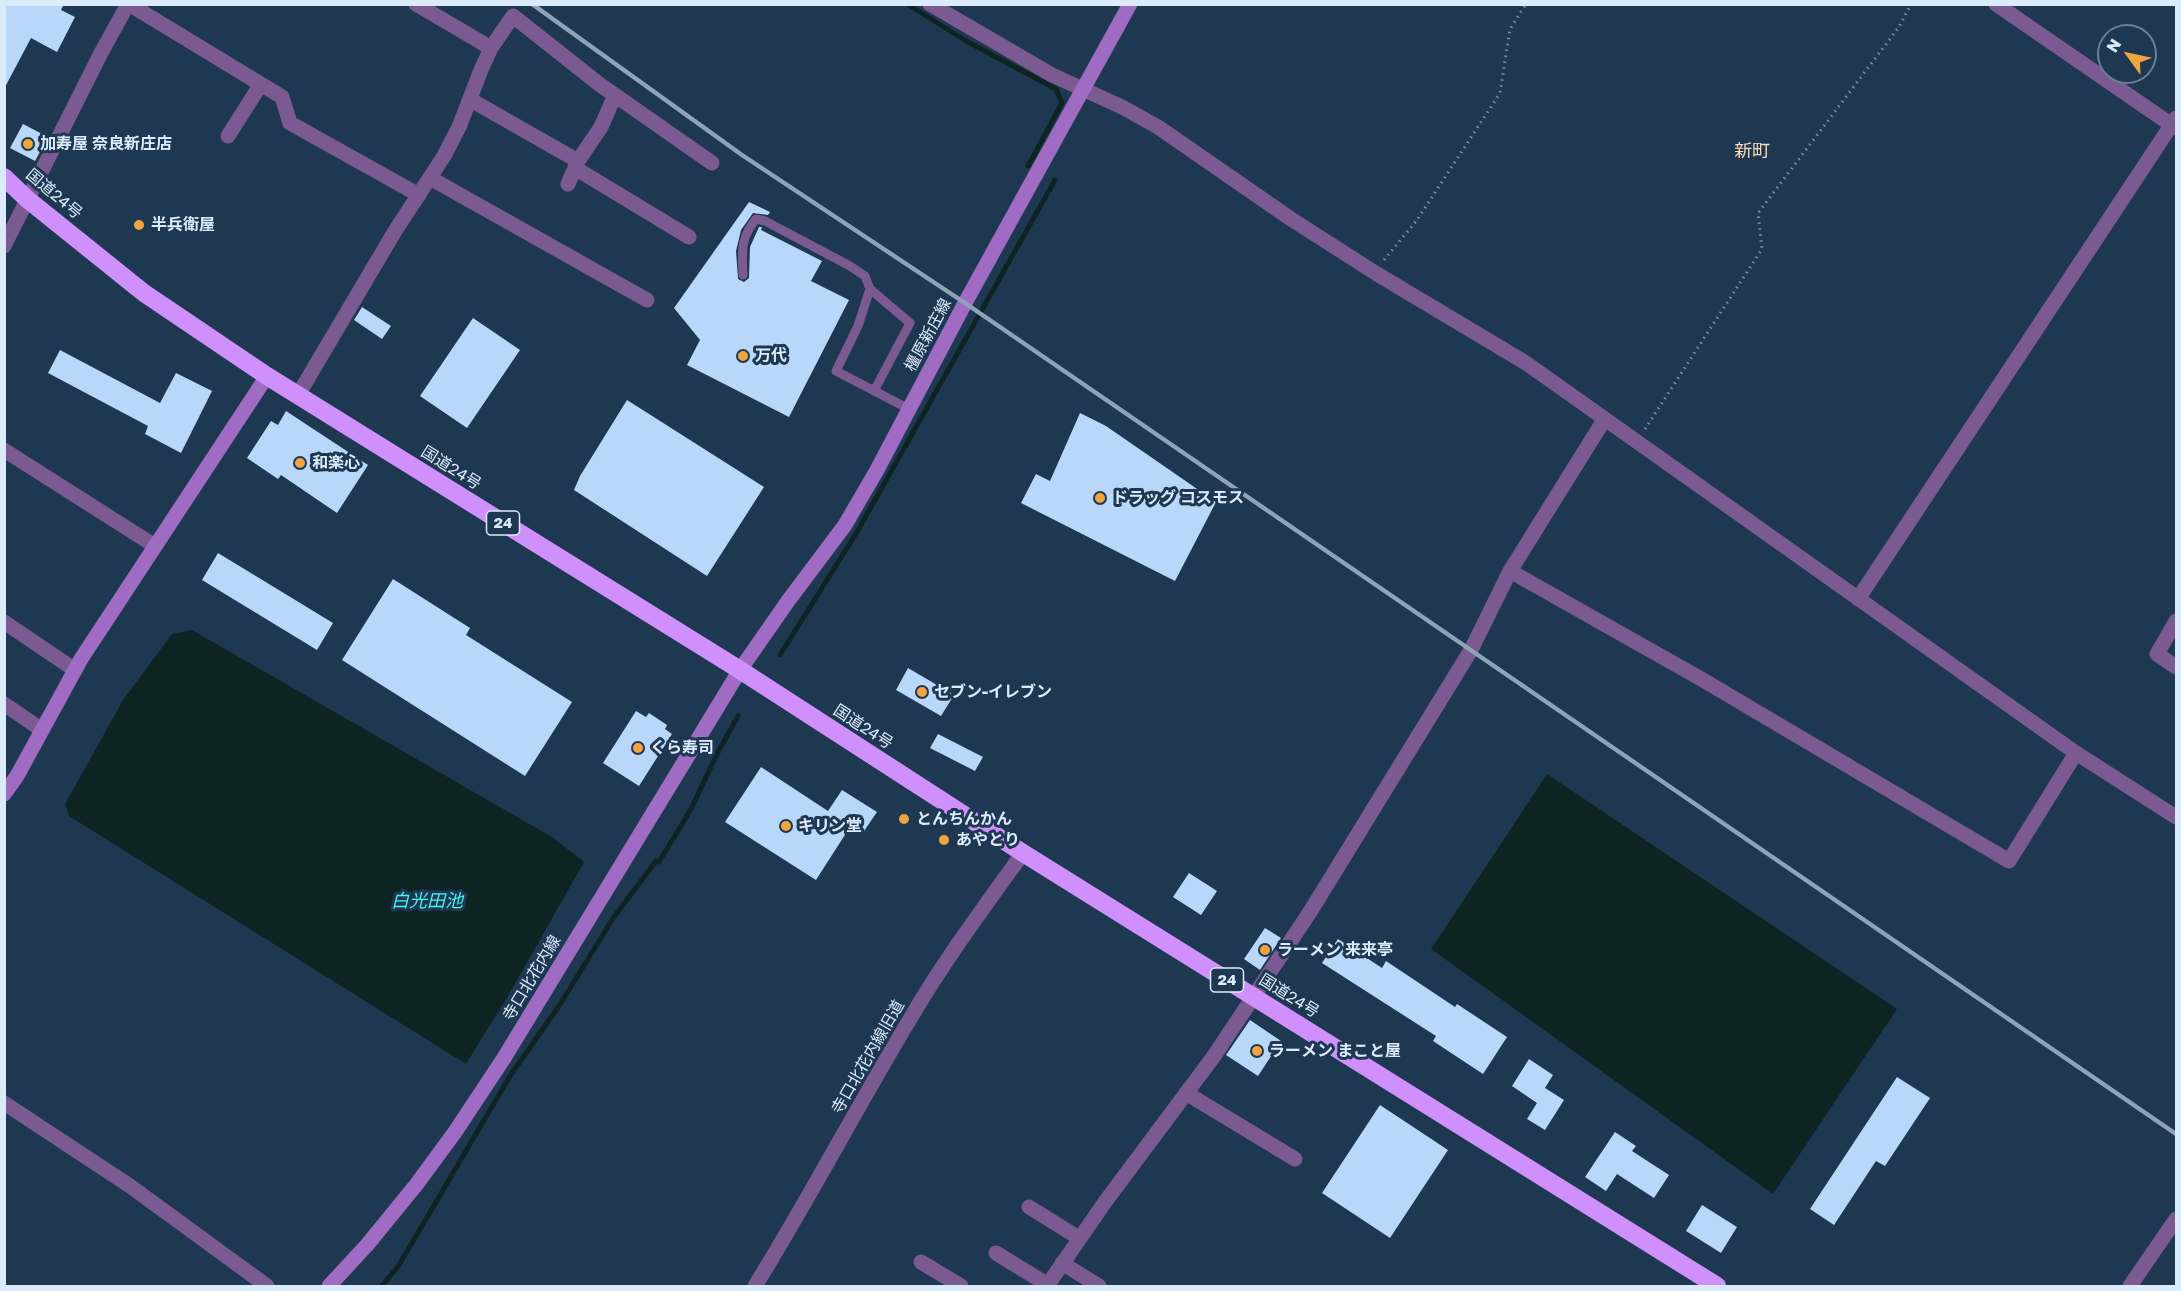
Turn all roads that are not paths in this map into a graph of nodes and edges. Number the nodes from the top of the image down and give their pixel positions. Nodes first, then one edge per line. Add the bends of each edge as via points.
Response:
1 (129, 4) edge
2 (416, 4) edge
3 (930, 4) edge
4 (1130, 4) edge
5 (1996, 4) edge
6 (491, 48) junction
7 (261, 84) junction
8 (1084, 90) junction
9 (615, 95) junction
10 (471, 100) junction
11 (2175, 124) edge
12 (228, 136) dead end
13 (712, 163) dead end
14 (576, 165) junction
15 (4, 177) edge
16 (430, 178) junction
17 (568, 184) dead end
18 (419, 195) junction
19 (27, 199) junction
20 (689, 237) dead end
21 (4, 246) edge
22 (743, 274) dead end
23 (870, 289) junction
24 (646, 300) dead end
25 (267, 376) junction
26 (874, 391) junction
27 (298, 395) junction
28 (909, 410) junction
29 (1604, 420) junction
30 (4, 450) edge
31 (155, 546) junction
32 (1510, 571) junction
33 (1858, 599) junction
34 (2176, 621) edge
35 (4, 622) edge
36 (2176, 667) edge
37 (75, 670) junction
38 (740, 670) junction
39 (4, 704) edge
40 (42, 730) junction
41 (2076, 753) junction
42 (4, 794) edge
43 (2176, 817) edge
44 (1023, 853) junction
45 (1254, 997) junction
46 (1186, 1094) junction
47 (4, 1103) edge
48 (1294, 1159) dead end
49 (1029, 1207) dead end
50 (2176, 1219) edge
51 (1079, 1238) junction
52 (996, 1253) dead end
53 (921, 1262) dead end
54 (1062, 1263) junction
55 (1047, 1286) edge
56 (267, 1287) edge
57 (329, 1287) edge
58 (755, 1287) edge
59 (961, 1287) edge
60 (1099, 1287) edge
61 (1717, 1287) edge
62 (2130, 1287) edge

1 - 7 street
1 - 19 street
2 - 6 street
3 - 8 street
4 - 8 main road, 橿原新庄線
5 - 11 street
6 - 9 street via 513,16
6 - 10 street
7 - 12 street
7 - 18 street via 282,97 290,123
8 - 28 main road, 橿原新庄線
8 - 29 street via 1158,127 1291,219 1526,363
9 - 13 street
9 - 14 street via 601,127
10 - 14 street
10 - 16 street
11 - 33 street
14 - 17 street
14 - 20 street
15 - 19 highway, 国道24号 / 24
16 - 18 street
16 - 24 street
18 - 27 street
19 - 21 street
19 - 25 highway, 国道24号 / 24 via 144,294
22 - 23 lane via 742,246 756,219 850,266 865,276
23 - 26 lane via 910,323
23 - 26 lane via 858,326 836,371
25 - 27 highway, 国道24号 / 24
25 - 31 main road
26 - 28 lane
27 - 38 highway, 国道24号 / 24
28 - 38 main road, 橿原新庄線 via 845,525
29 - 32 street
29 - 33 street
30 - 31 street
31 - 37 main road
32 - 41 street via 2009,861
32 - 45 street via 1471,650
33 - 41 street
34 - 36 street via 2157,654
35 - 37 street
37 - 40 main road
38 - 44 highway, 国道24号 / 24
38 - 57 main road, 寺口北花内線 via 455,1132 416,1185
39 - 40 street
40 - 42 main road
41 - 43 street
44 - 45 highway, 国道24号 / 24
44 - 58 street, 寺口北花内線旧道 via 910,1018
45 - 46 street
45 - 61 highway, 国道24号 / 24
46 - 48 street
46 - 51 street
47 - 56 street via 130,1186
49 - 51 street
50 - 62 street
51 - 54 street
52 - 55 street
53 - 59 street
54 - 55 street
54 - 60 street

